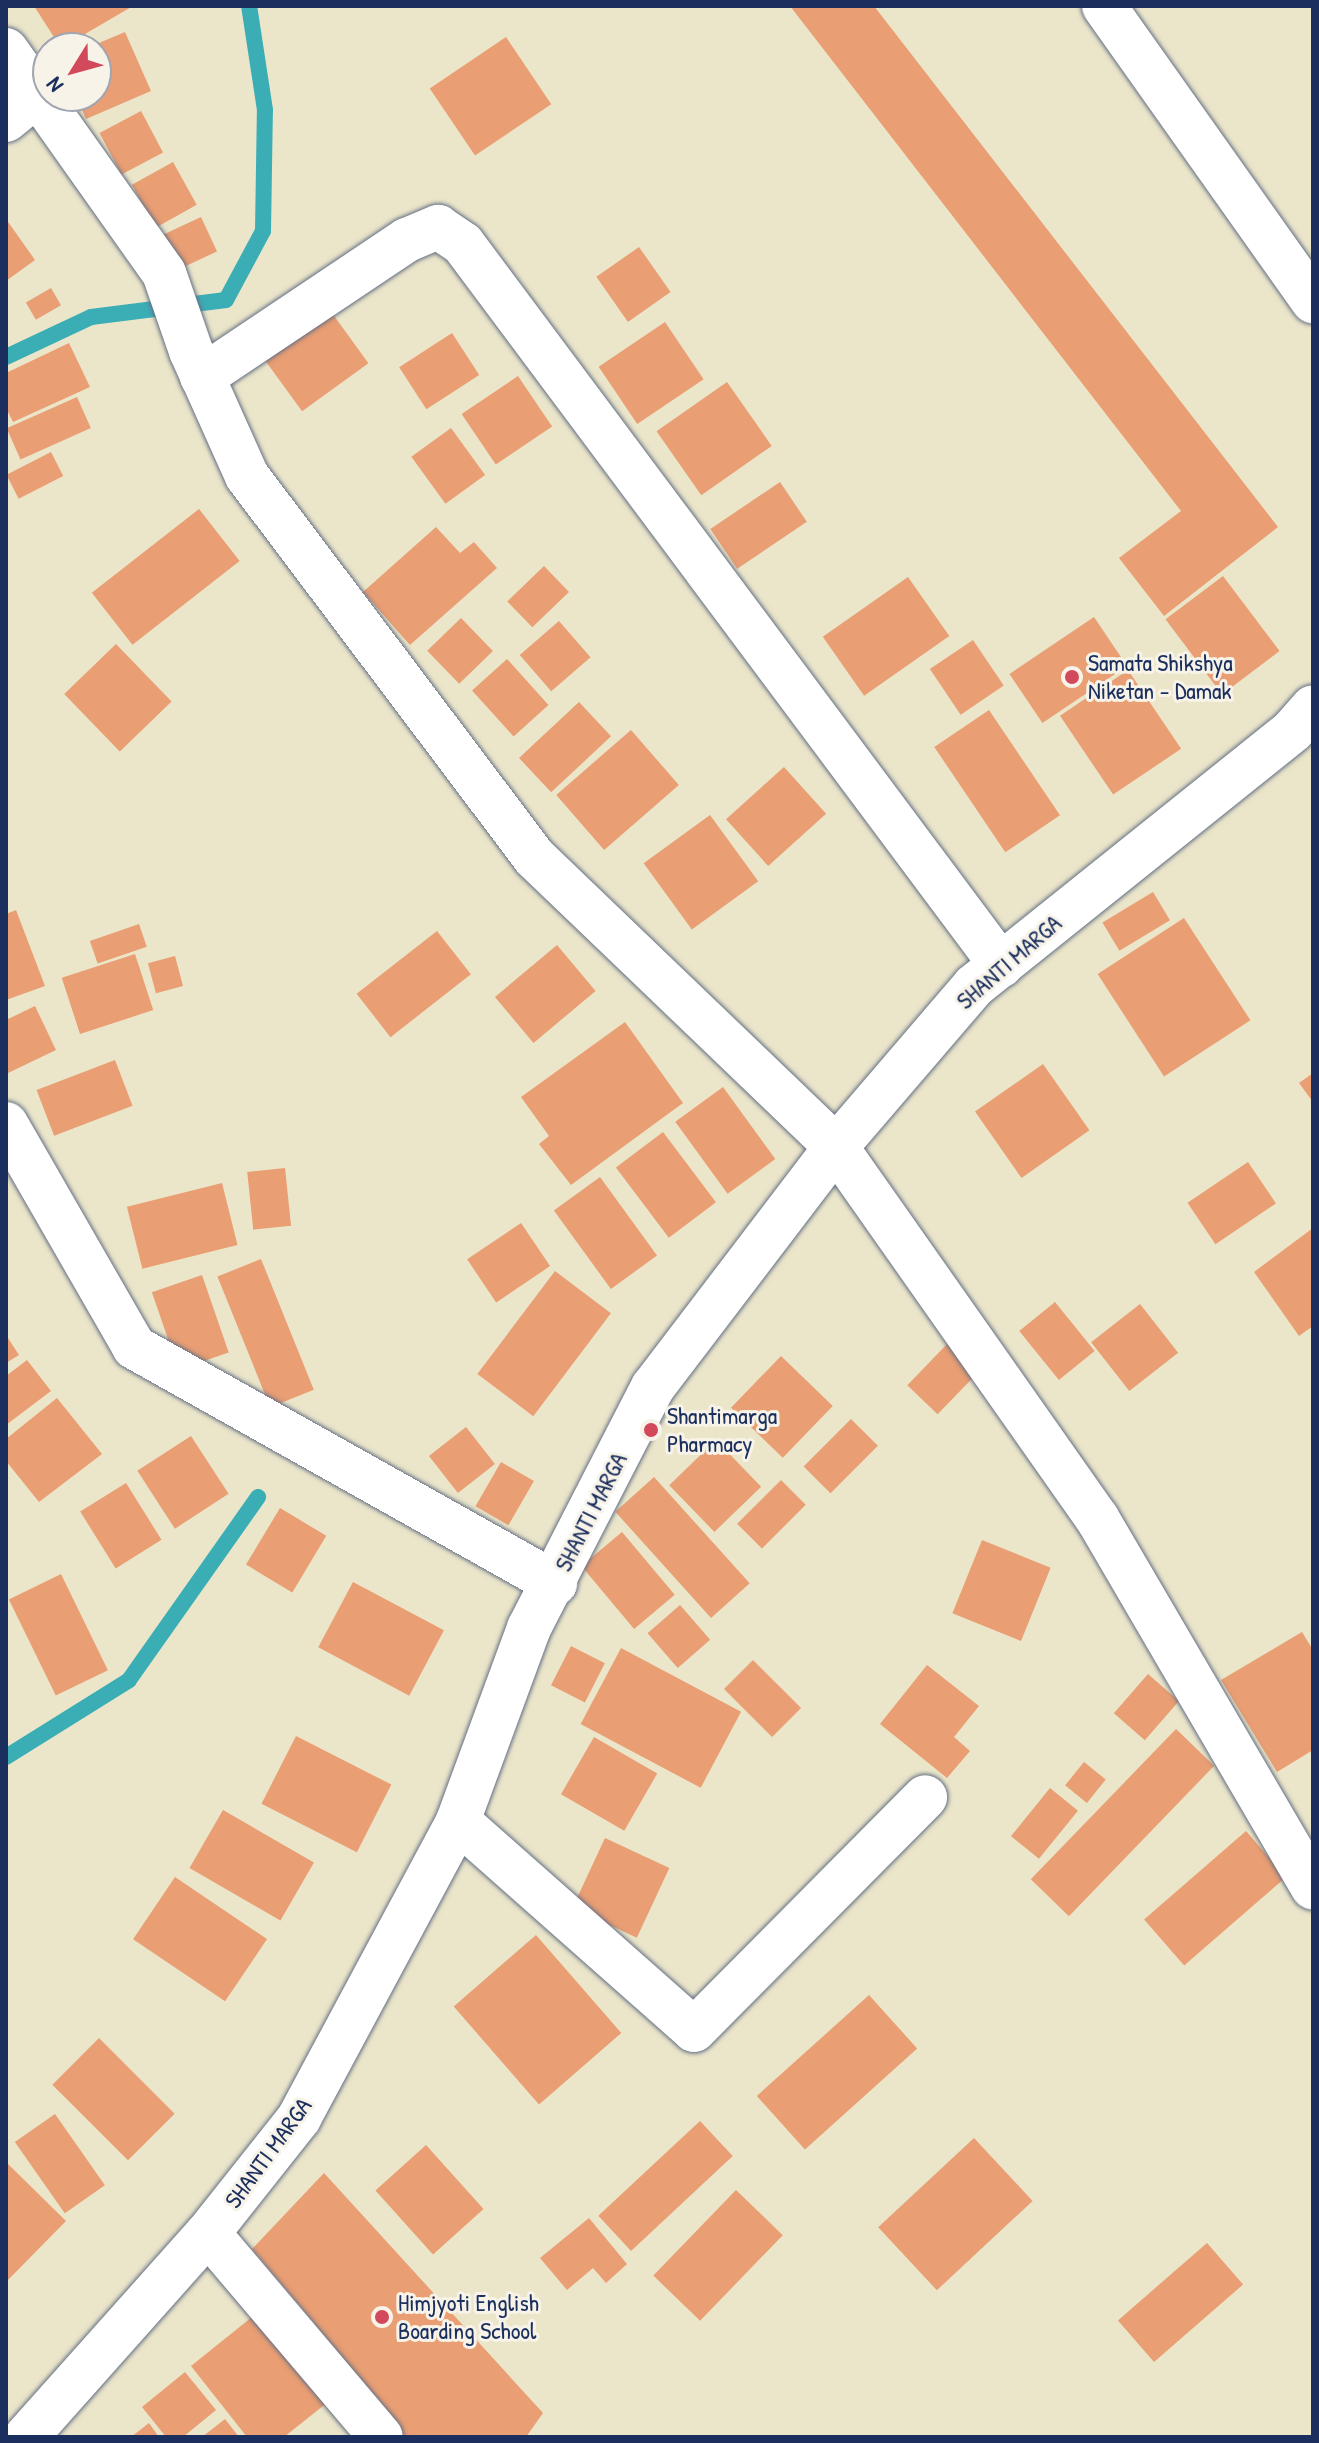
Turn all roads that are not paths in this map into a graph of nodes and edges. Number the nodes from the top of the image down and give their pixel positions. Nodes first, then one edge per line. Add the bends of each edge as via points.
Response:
1 (1104, 6) edge
2 (6, 50) edge
3 (22, 106) edge
4 (1313, 301) edge
5 (196, 364) junction
6 (1313, 707) edge
7 (1001, 965) junction
8 (6, 1124) edge
9 (836, 1147) junction
10 (555, 1583) junction
11 (925, 1797) dead end
12 (458, 1821) junction
13 (1313, 1887) edge
14 (208, 2233) junction
15 (26, 2437) edge
16 (381, 2437) edge

1 - 4 street
2 - 3 street
3 - 5 street via 164,273
5 - 7 street via 407,240 438,227 463,244
5 - 9 street via 247,476 534,857
6 - 7 street, SHANTI MARGA via 1293,730
7 - 9 street, SHANTI MARGA via 974,986
8 - 10 street via 134,1347
9 - 10 street, SHANTI MARGA via 653,1387
9 - 13 street via 1097,1518
10 - 12 street, SHANTI MARGA via 529,1628
11 - 12 street via 694,2030
12 - 14 street, SHANTI MARGA via 299,2118
14 - 15 street, SHANTI MARGA
14 - 16 street

